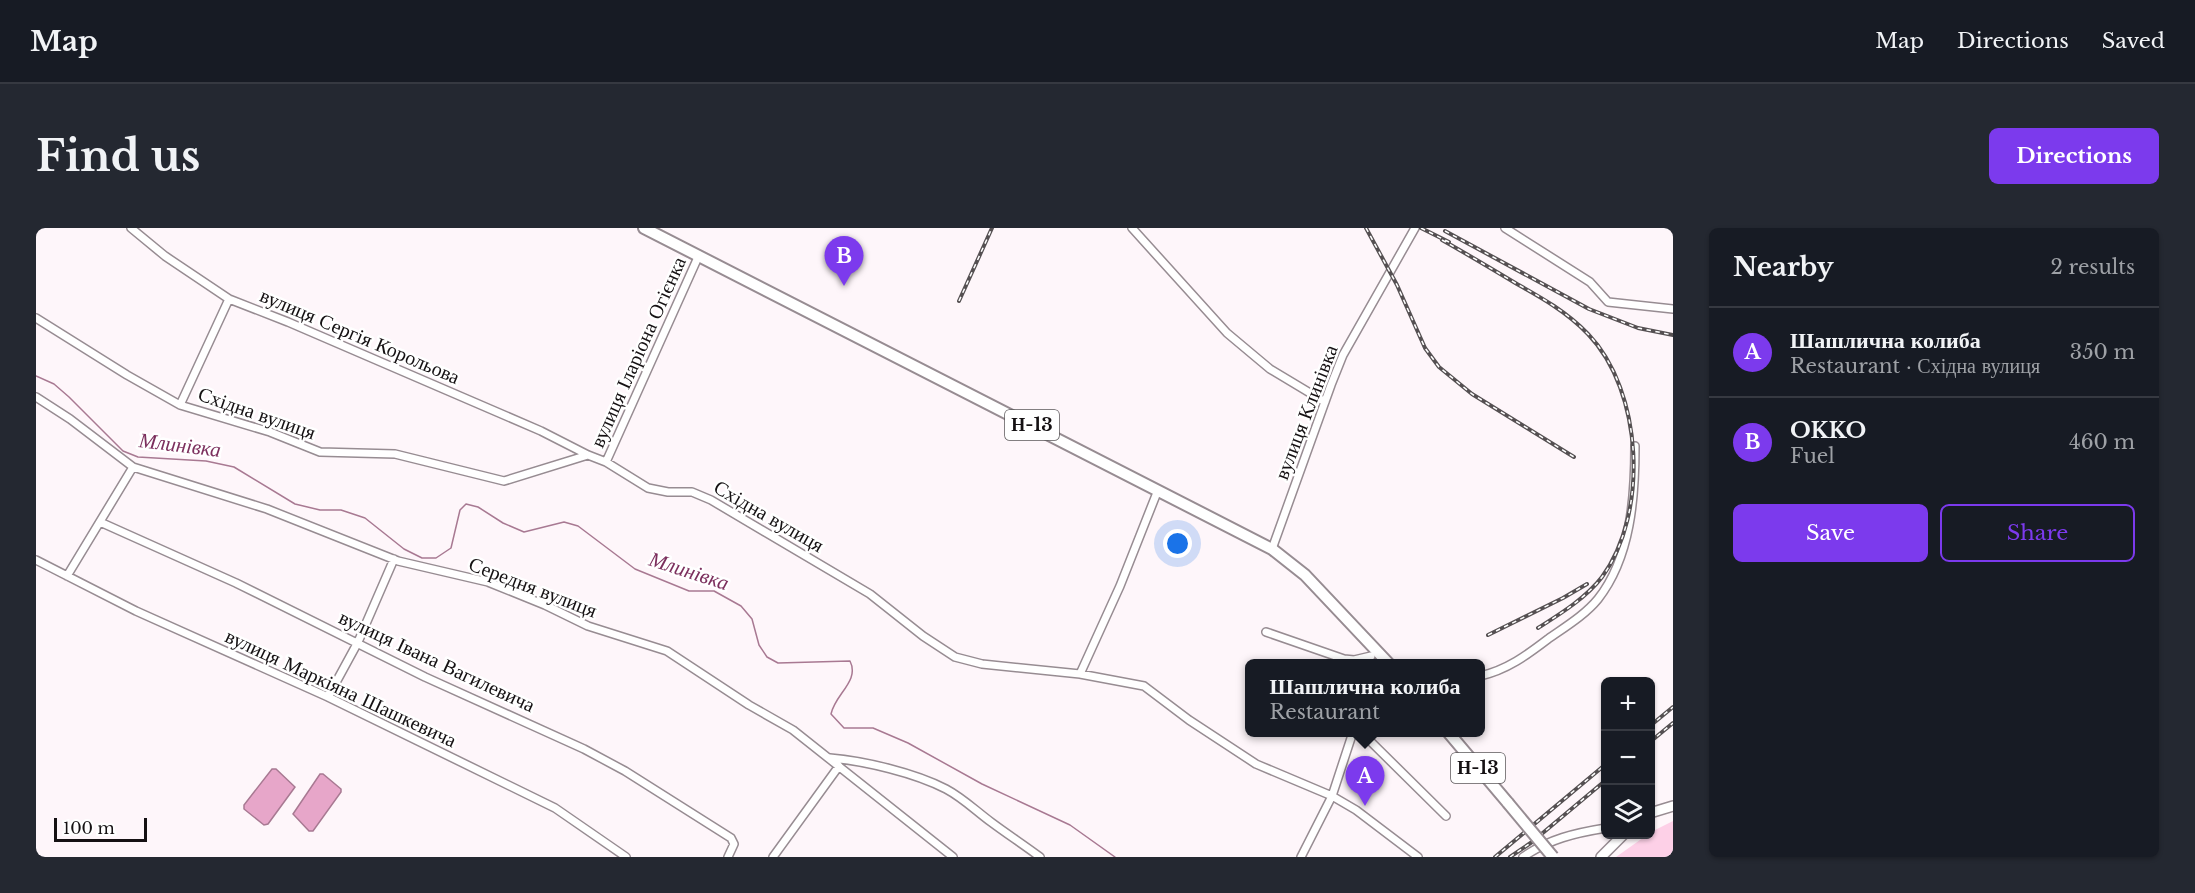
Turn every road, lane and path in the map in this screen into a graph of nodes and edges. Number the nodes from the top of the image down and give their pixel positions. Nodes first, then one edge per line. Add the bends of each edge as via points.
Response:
1 (131, 228) edge
2 (644, 228) edge
3 (1132, 228) edge
4 (1415, 228) edge
5 (1505, 228) edge
6 (699, 255) junction
7 (229, 299) junction
8 (1673, 309) edge
9 (36, 318) edge
10 (36, 397) edge
11 (1325, 402) junction
12 (180, 405) junction
13 (1635, 446) dead end
14 (588, 455) junction
15 (606, 462) junction
16 (133, 467) junction
17 (1158, 490) junction
18 (100, 522) junction
19 (1272, 549) junction
20 (394, 559) junction
21 (36, 560) edge
22 (67, 576) junction
23 (1266, 632) dead end
24 (358, 642) junction
25 (1372, 656) edge
26 (1344, 659) edge
27 (1080, 674) junction
28 (1485, 675) edge
29 (328, 697) junction
30 (1351, 737) edge
31 (1366, 737) edge
32 (1452, 737) edge
33 (830, 758) junction
34 (839, 766) junction
35 (1332, 796) junction
36 (1673, 806) edge
37 (1655, 811) edge
38 (1446, 816) dead end
39 (1601, 829) edge
40 (1619, 839) edge
41 (626, 857) edge
42 (728, 857) edge
43 (773, 857) edge
44 (953, 857) edge
45 (1040, 857) edge
46 (1301, 857) edge
47 (1418, 857) edge
48 (1523, 857) edge
49 (1554, 857) edge
50 (1601, 857) edge

1 - 7 street, вулиця Сергія Корольова
2 - 6 main road, Н-13
3 - 11 street via 1227,333 1270,369
4 - 11 street, вулиця Клинівка via 1343,355
5 - 8 street via 1590,282 1608,302
6 - 15 street, вулиця Іларіона Огієнка
6 - 17 main road, Н-13
7 - 12 street
7 - 14 street, вулиця Сергія Корольова via 541,431
9 - 12 street, Східна вулиця
10 - 16 street, Середня вулиця
11 - 19 street, вулиця Клинівка
12 - 14 street, Східна вулиця via 270,432 320,452 395,454 504,481
13 - 28 street via 1635,488 1625,538 1616,568 1597,599 1525,657
14 - 15 street, Східна вулиця
15 - 27 street, Східна вулиця via 648,488 692,492 711,500 870,594 955,657 982,664
16 - 18 street
16 - 20 street, Середня вулиця via 267,509
17 - 19 main road, Н-13
17 - 27 street
18 - 22 street
18 - 24 street, вулиця Івана Вагилевича
19 - 25 main road, Н-13 via 1305,575
20 - 24 street
20 - 33 street, Середня вулиця via 488,582 588,626 654,645 793,730
21 - 22 street, вулиця Маркіяна Шашкевича
22 - 29 street, вулиця Маркіяна Шашкевича
23 - 26 street
24 - 29 street
24 - 42 street, вулиця Івана Вагилевича via 625,771 731,838 734,844
27 - 35 street, Східна вулиця via 1144,686 1256,764
29 - 41 street, вулиця Маркіяна Шашкевича via 555,808
30 - 35 street
31 - 38 street
32 - 49 main road, Н-13, bridge
33 - 34 street, Середня вулиця
33 - 45 street via 918,777 945,788
34 - 43 street
34 - 44 street, Середня вулиця
35 - 46 street
35 - 47 street, Східна вулиця
36 - 37 main road
39 - 48 street via 1555,839
40 - 50 main road

